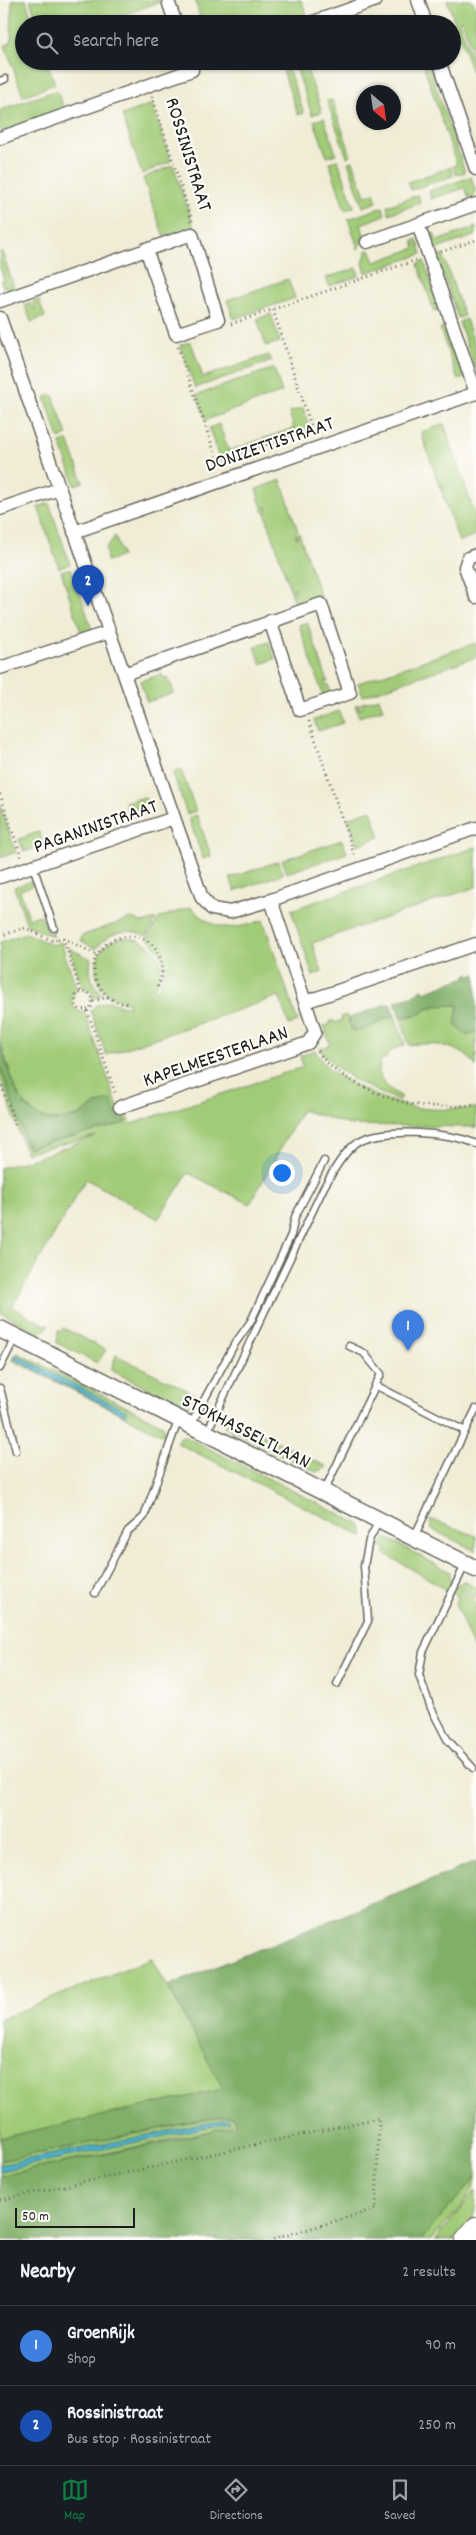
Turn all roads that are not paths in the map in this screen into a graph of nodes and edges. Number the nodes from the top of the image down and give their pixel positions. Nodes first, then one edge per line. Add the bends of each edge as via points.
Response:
1 (376, 0) edge
2 (418, 0) edge
3 (169, 4) dead end
4 (173, 15) edge
5 (334, 15) edge
6 (423, 15) edge
7 (192, 70) edge
8 (442, 70) edge
9 (0, 138) edge
10 (476, 169) edge
11 (476, 204) edge
12 (418, 224) junction
13 (367, 242) dead end
14 (146, 249) junction
15 (0, 301) edge
16 (0, 318) edge
17 (476, 393) edge
18 (59, 489) junction
19 (0, 509) edge
20 (74, 532) junction
21 (476, 555) edge
22 (476, 597) edge
23 (270, 621) junction
24 (109, 632) junction
25 (0, 668) edge
26 (124, 674) junction
27 (174, 818) junction
28 (476, 828) edge
29 (29, 867) junction
30 (0, 877) edge
31 (271, 900) junction
32 (54, 928) road end
33 (476, 944) edge
34 (305, 1002) junction
35 (120, 1108) road end
36 (476, 1144) edge
37 (324, 1161) dead end
38 (0, 1329) edge
39 (16, 1337) junction
40 (349, 1346) dead end
41 (0, 1368) edge
42 (375, 1385) junction
43 (0, 1388) edge
44 (476, 1409) edge
45 (185, 1423) junction
46 (465, 1431) junction
47 (207, 1432) junction
48 (16, 1451) dead end
49 (323, 1492) junction
50 (380, 1520) junction
51 (414, 1537) junction
52 (471, 1566) edge
53 (95, 1593) dead end
54 (338, 1684) dead end
55 (474, 1768) dead end
56 (476, 2227) edge
57 (465, 2240) edge

1 - 5 street
2 - 6 street
3 - 4 street
7 - 9 street
8 - 10 street
11 - 12 street
12 - 13 street
12 - 17 street, DONIZETTISTRAAT
14 - 14 street, ROSSINISTRAAT via 192,234 218,320 176,334
14 - 15 street, ROSSINISTRAAT
16 - 18 street
17 - 20 street, DONIZETTISTRAAT
18 - 19 street
18 - 20 street
20 - 24 street
21 - 22 street via 468,558 465,567
23 - 23 street via 300,710 350,693 321,604
23 - 26 street
24 - 25 street
24 - 26 street
26 - 27 street
27 - 29 street, PAGANINISTRAAT
27 - 31 street via 202,898 212,909 230,912
28 - 31 street
29 - 30 street, PAGANINISTRAAT
29 - 32 lane
31 - 34 street, KAPELMEESTERLAAN
33 - 34 street, KAPELMEESTERLAAN
34 - 35 street, KAPELMEESTERLAAN via 315,1032 312,1040
36 - 47 lane via 440,1135 402,1133 357,1142 341,1158 324,1187
37 - 45 lane via 295,1217 291,1235 251,1321
38 - 39 street, STOKHASSELTLAAN
39 - 41 lane
39 - 45 street, STOKHASSELTLAAN
40 - 42 lane via 364,1353 381,1374
42 - 46 lane
42 - 49 lane
43 - 48 lane
44 - 46 lane
45 - 47 street, STOKHASSELTLAAN
45 - 53 lane via 144,1517 128,1531
46 - 51 lane
47 - 49 street, STOKHASSELTLAAN
49 - 50 street, STOKHASSELTLAAN
50 - 51 street, STOKHASSELTLAAN
50 - 54 lane via 369,1540 364,1566 368,1621
51 - 52 street, STOKHASSELTLAAN
52 - 55 lane via 423,1652 419,1675 447,1739
56 - 57 main road

